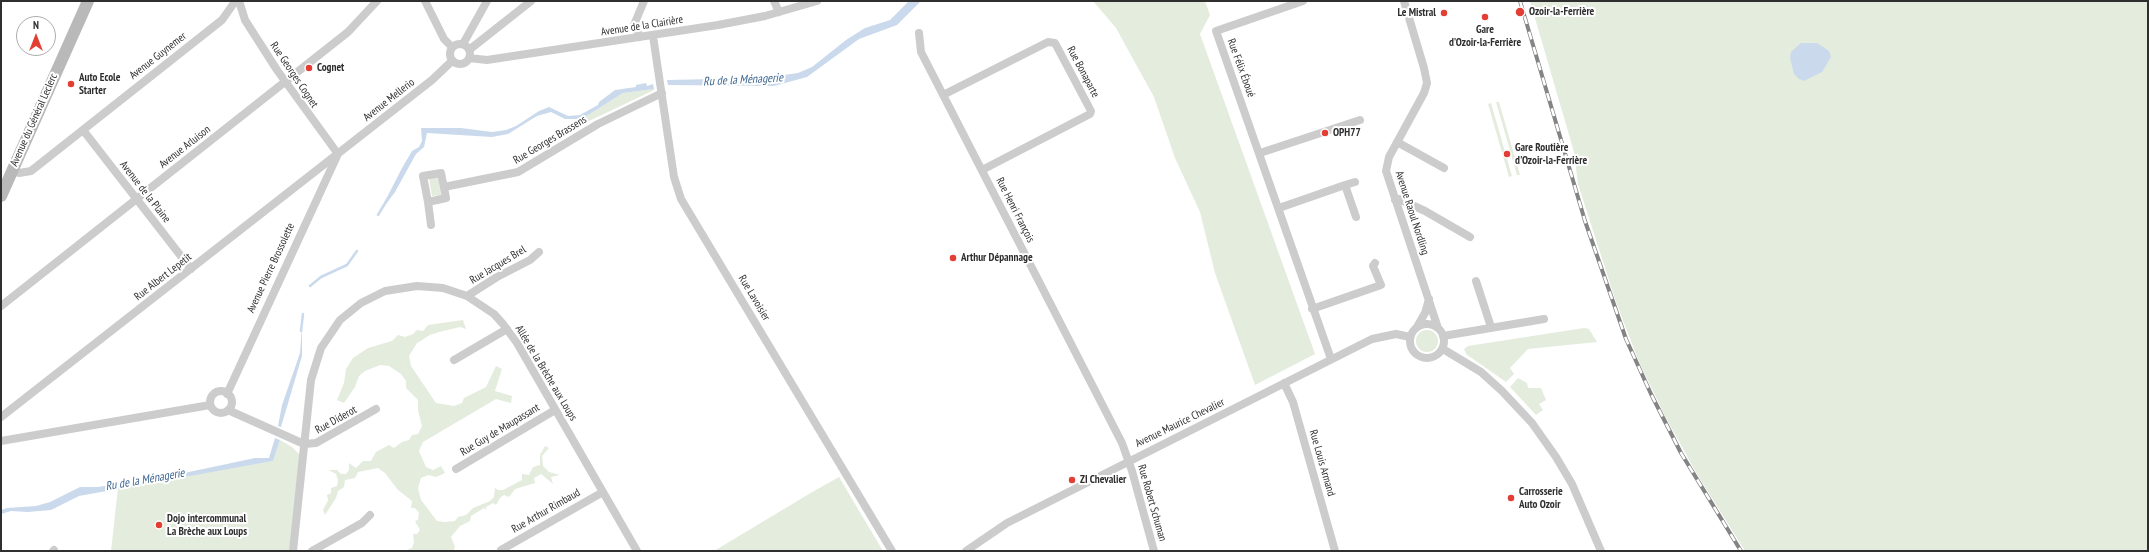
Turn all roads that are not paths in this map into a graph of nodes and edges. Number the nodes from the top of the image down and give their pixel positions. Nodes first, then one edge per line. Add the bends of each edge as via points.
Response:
1 (88, 1) edge
2 (377, 1) edge
3 (425, 1) edge
4 (487, 1) edge
5 (531, 1) edge
6 (644, 1) edge
7 (774, 1) edge
8 (817, 1) edge
9 (1303, 1) edge
10 (1404, 1) edge
11 (239, 2) edge
12 (779, 12) junction
13 (920, 33) dead end
14 (652, 36) junction
15 (640, 37) junction
16 (452, 47) junction
17 (467, 51) junction
18 (452, 61) junction
19 (285, 82) junction
20 (662, 93) junction
21 (943, 95) junction
22 (1360, 120) dead end
23 (83, 130) junction
24 (1397, 142) junction
25 (1260, 153) junction
26 (338, 154) junction
27 (1444, 168) dead end
28 (982, 170) junction
29 (12, 171) junction
30 (310, 174) junction
31 (1354, 182) dead end
32 (1345, 185) junction
33 (321, 187) junction
34 (444, 187) junction
35 (1, 196) edge
36 (137, 198) junction
37 (1395, 200) junction
38 (428, 202) junction
39 (1279, 208) junction
40 (1356, 217) dead end
41 (431, 225) dead end
42 (1470, 237) dead end
43 (539, 252) dead end
44 (1375, 263) dead end
45 (191, 269) junction
46 (1476, 281) dead end
47 (467, 296) junction
48 (1429, 298) junction
49 (1, 306) edge
50 (1312, 309) junction
51 (1544, 319) dead end
52 (1417, 327) junction
53 (1491, 327) junction
54 (1438, 328) junction
55 (507, 329) junction
56 (1443, 336) junction
57 (1410, 337) junction
58 (1443, 349) junction
59 (1331, 359) junction
60 (454, 360) dead end
61 (1284, 383) junction
62 (227, 394) junction
63 (210, 405) junction
64 (228, 410) junction
65 (376, 410) dead end
66 (555, 410) junction
67 (1, 417) edge
68 (1, 440) edge
69 (304, 444) junction
70 (1129, 460) junction
71 (456, 469) dead end
72 (603, 492) junction
73 (370, 515) dead end
74 (501, 550) edge
75 (293, 551) edge
76 (312, 551) edge
77 (637, 551) edge
78 (892, 551) edge
79 (966, 551) edge
80 (1154, 551) edge
81 (1335, 551) edge
82 (1601, 551) edge

1 - 29 street, Avenue du Général Leclerc
2 - 19 street, Avenue Arluison via 348,32
3 - 16 street via 444,39
4 - 17 street
5 - 17 street
6 - 15 street via 634,26
7 - 12 street
8 - 12 street, Avenue de la Clairière
9 - 25 street, Rue Félix Éboué via 1216,31
10 - 24 street, Avenue Raoul Nordling via 1427,83
11 - 19 street, Rue Georges Cognet via 245,20
11 - 23 street, Avenue Guynemer via 222,20
12 - 14 street, Avenue de la Clairière
13 - 21 street, Rue Henri François via 921,52
14 - 15 street, Avenue de la Clairière
14 - 20 street, Rue Lavoisier
15 - 17 street, Avenue de la Clairière via 487,60
16 - 17 street via 457,44
16 - 18 street via 449,53
17 - 18 street via 461,65
18 - 26 street, Avenue Mellerio via 432,80
19 - 26 street, Rue Georges Cognet
19 - 36 street, Avenue Arluison
20 - 34 street, Rue Georges Brassens via 598,124 518,172
20 - 78 street, Rue Lavoisier via 674,177 681,199
21 - 28 street, Rue Henri François
21 - 28 street, Rue Bonaparte via 1048,42 1055,43 1091,111 1090,114
22 - 25 street
23 - 29 street, Avenue Guynemer via 31,171
23 - 36 street, Avenue de la Plaine
24 - 27 street
24 - 37 street, Avenue Raoul Nordling via 1386,166
25 - 39 street, Rue Félix Éboué
26 - 30 street, Rue Albert Lepetit
26 - 33 street, Avenue Pierre Brossolette
28 - 70 street, Rue Henri François
29 - 35 street, Avenue du Général Leclerc
30 - 33 street
30 - 45 street, Rue Albert Lepetit
31 - 32 street
32 - 39 street
32 - 40 street
33 - 62 street, Avenue Pierre Brossolette
34 - 38 street via 446,198
34 - 38 street via 441,173 423,176
36 - 45 street, Avenue de la Plaine
36 - 49 street, Avenue Arluison
37 - 42 street via 1399,199 1424,211
37 - 48 street, Avenue Raoul Nordling
38 - 41 street
39 - 50 street, Rue Félix Éboué
43 - 47 street, Rue Jacques Brel via 530,260
44 - 50 street via 1381,285
45 - 67 street, Rue Albert Lepetit
46 - 53 street
47 - 55 street, Allée de la Brèche aux Loups via 494,314
47 - 69 street, Allée de la Brèche aux Loups via 431,286 401,287 373,296 346,314 328,334 315,363
48 - 52 street via 1425,313
48 - 54 street, Avenue Raoul Nordling
50 - 59 street, Rue Félix Éboué
51 - 53 street
52 - 54 street via 1428,324
52 - 57 street
53 - 56 street
54 - 56 street
55 - 60 street
55 - 66 street, Allée de la Brèche aux Loups
56 - 58 street
57 - 58 street via 1411,348 1418,357 1435,357
57 - 59 street, Avenue Maurice Chevalier via 1396,334 1380,336
58 - 82 street via 1481,372 1532,423 1572,484
59 - 61 street, Avenue Maurice Chevalier
61 - 70 street, Avenue Maurice Chevalier
61 - 81 street, Rue Louis Armand via 1293,402
62 - 63 street via 214,394 210,399
62 - 64 street via 231,402
63 - 64 street via 218,413
63 - 68 street
64 - 69 street
65 - 69 street, Rue Diderot via 316,443
66 - 71 street, Rue Guy de Maupassant
66 - 72 street, Allée de la Brèche aux Loups
69 - 75 street, Allée de la Brèche aux Loups
70 - 79 street, Avenue Maurice Chevalier via 1007,523
70 - 80 street, Rue Robert Schuman
72 - 74 street, Rue Arthur Rimbaud
72 - 77 street, Allée de la Brèche aux Loups
73 - 76 street via 362,523

